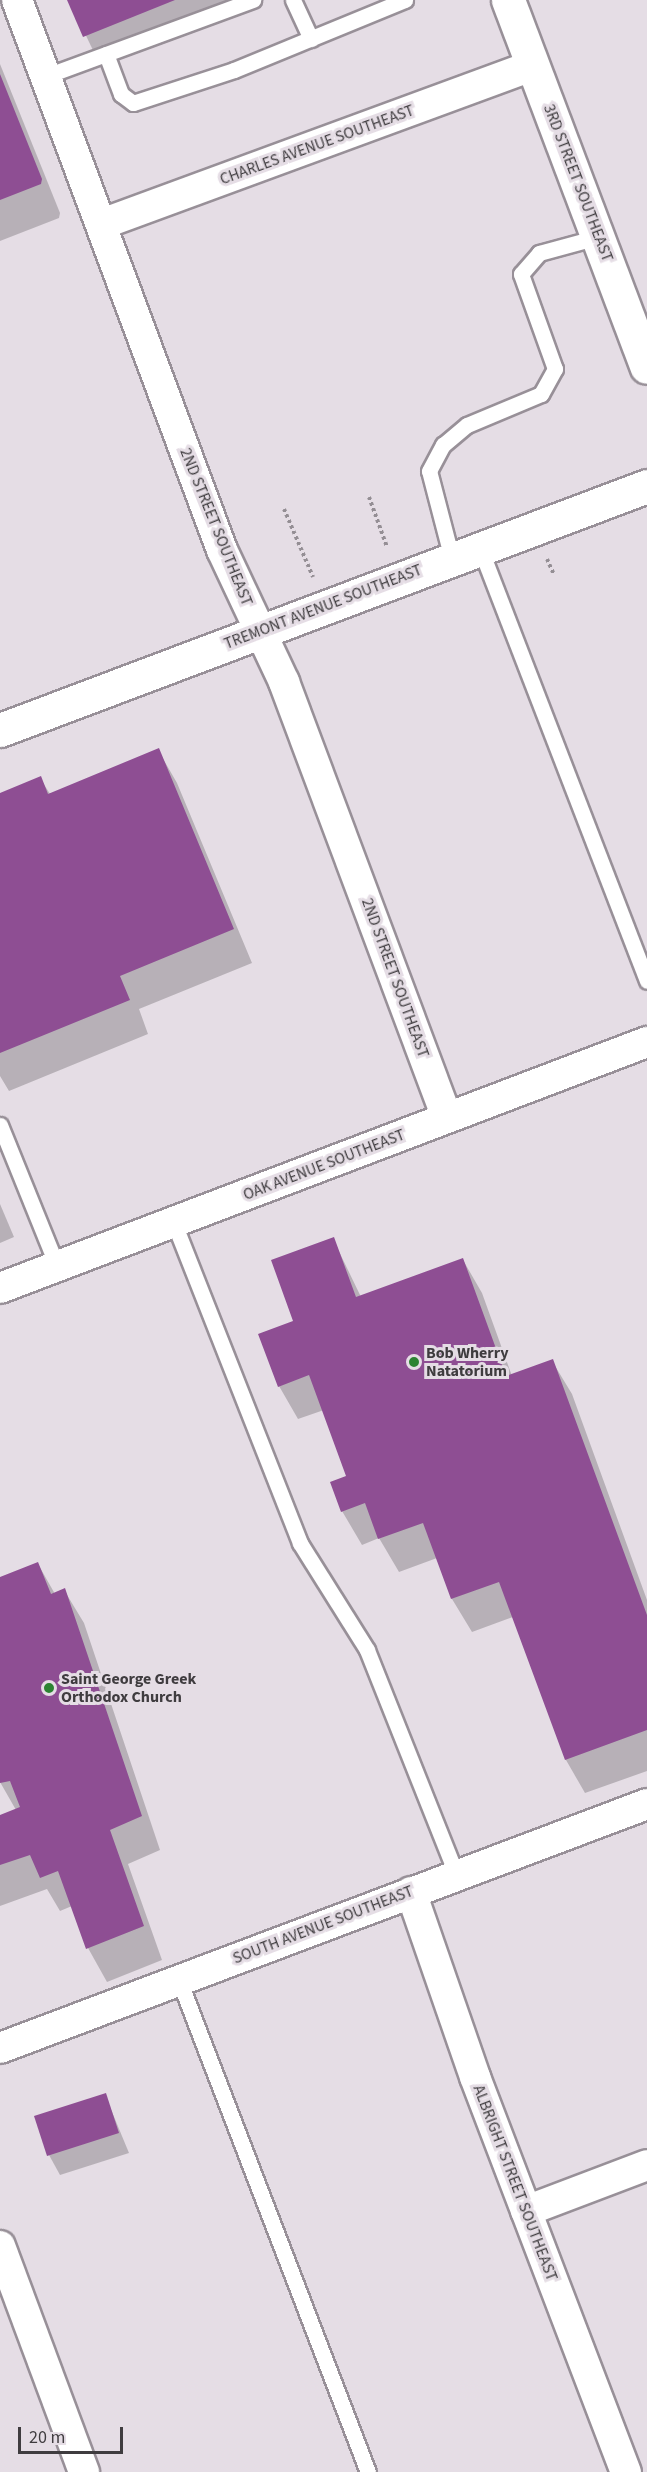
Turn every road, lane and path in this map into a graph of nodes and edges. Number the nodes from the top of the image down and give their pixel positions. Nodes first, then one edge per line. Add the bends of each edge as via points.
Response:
1 (17, 0) edge
2 (253, 0) edge
3 (292, 0) edge
4 (405, 0) edge
5 (508, 0) edge
6 (312, 39) junction
7 (105, 54) junction
8 (533, 65) junction
9 (46, 76) junction
10 (102, 224) junction
11 (598, 237) junction
12 (647, 367) edge
13 (647, 486) edge
14 (369, 497) dead end
15 (284, 509) dead end
16 (466, 553) junction
17 (399, 578) junction
18 (325, 606) junction
19 (259, 630) junction
20 (0, 730) edge
21 (647, 981) edge
22 (647, 1042) edge
23 (447, 1118) junction
24 (0, 1125) edge
25 (174, 1223) junction
26 (57, 1266) junction
27 (0, 1288) edge
28 (647, 1804) edge
29 (457, 1876) junction
30 (411, 1892) junction
31 (179, 1980) junction
32 (0, 2048) edge
33 (647, 2165) edge
34 (526, 2211) junction
35 (0, 2246) edge
36 (84, 2472) edge
37 (368, 2472) edge
38 (627, 2472) edge

1 - 9 street, 2ND STREET SOUTHEAST
2 - 7 lane
3 - 6 lane
4 - 6 lane
5 - 8 street, 3RD STREET SOUTHEAST
6 - 7 lane via 133,103 121,94
7 - 9 lane
8 - 10 street, CHARLES AVENUE SOUTHEAST
8 - 11 street, 3RD STREET SOUTHEAST
9 - 10 street, 2ND STREET SOUTHEAST
10 - 19 street, 2ND STREET SOUTHEAST via 222,550
11 - 12 street, 3RD STREET SOUTHEAST
11 - 16 lane via 539,253 521,274 555,369 541,394 467,425 443,445 429,471
13 - 16 street, TREMONT AVENUE SOUTHEAST
14 - 17 path
15 - 18 path
16 - 17 street, TREMONT AVENUE SOUTHEAST
16 - 21 lane
17 - 18 street, TREMONT AVENUE SOUTHEAST
18 - 19 street, TREMONT AVENUE SOUTHEAST
19 - 20 street, TREMONT AVENUE SOUTHEAST
19 - 23 street, 2ND STREET SOUTHEAST via 284,682
22 - 23 street, OAK AVENUE SOUTHEAST
23 - 25 street, OAK AVENUE SOUTHEAST
24 - 26 lane
25 - 26 street, OAK AVENUE SOUTHEAST
25 - 29 lane via 300,1543 367,1650
26 - 27 street, OAK AVENUE SOUTHEAST
28 - 29 street, SOUTH AVENUE SOUTHEAST
29 - 30 street, SOUTH AVENUE SOUTHEAST
30 - 31 street, SOUTH AVENUE SOUTHEAST
30 - 34 street, ALBRIGHT STREET SOUTHEAST
31 - 32 street, SOUTH AVENUE SOUTHEAST
31 - 37 lane
33 - 34 street
34 - 38 street, ALBRIGHT STREET SOUTHEAST
35 - 36 street

